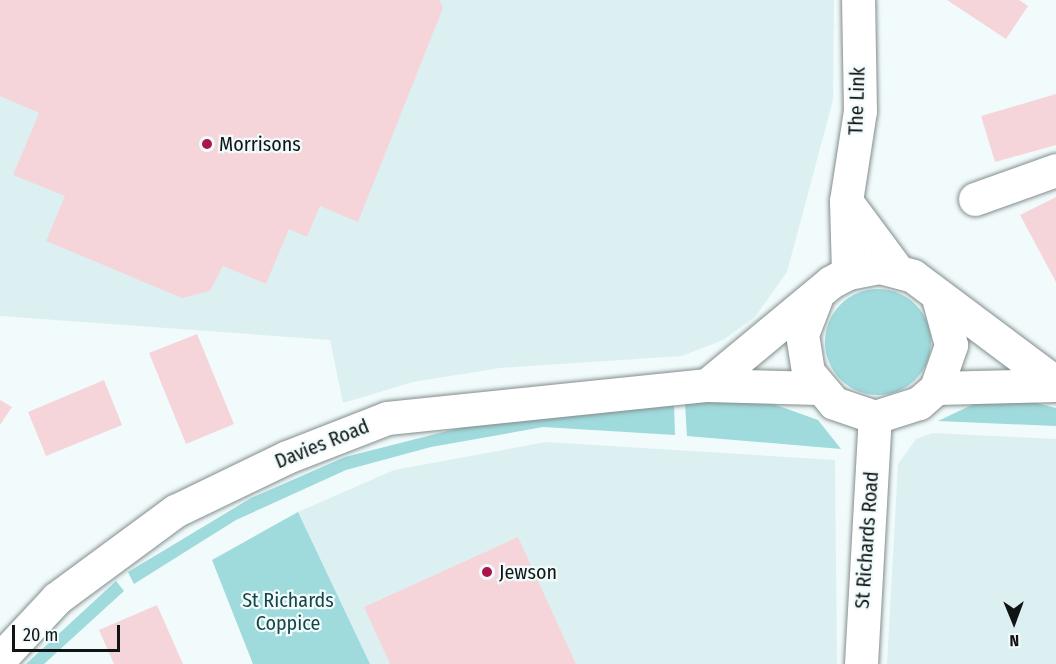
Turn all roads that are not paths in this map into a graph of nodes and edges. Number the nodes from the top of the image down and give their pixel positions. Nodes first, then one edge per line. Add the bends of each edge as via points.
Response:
1 (858, 0) edge
2 (1056, 170) edge
3 (975, 200) dead end
4 (846, 201) junction
5 (897, 270) junction
6 (848, 273) junction
7 (816, 298) junction
8 (939, 301) junction
9 (1056, 384) edge
10 (707, 385) junction
11 (936, 387) junction
12 (818, 388) junction
13 (875, 417) junction
14 (0, 659) edge
15 (861, 664) edge

1 - 4 street, The Link via 860,111
2 - 3 street
4 - 5 street
4 - 6 street, The Link
5 - 6 street
5 - 8 street via 913,276
6 - 7 street
7 - 10 street
7 - 12 street via 802,334 808,372
8 - 9 street
8 - 11 street via 951,345
9 - 11 street
10 - 12 street, Davies Road
10 - 14 street, Davies Road via 387,418 287,457 175,511 57,598
11 - 13 street via 919,404
12 - 13 street via 853,413
13 - 15 street, St Richards Road

